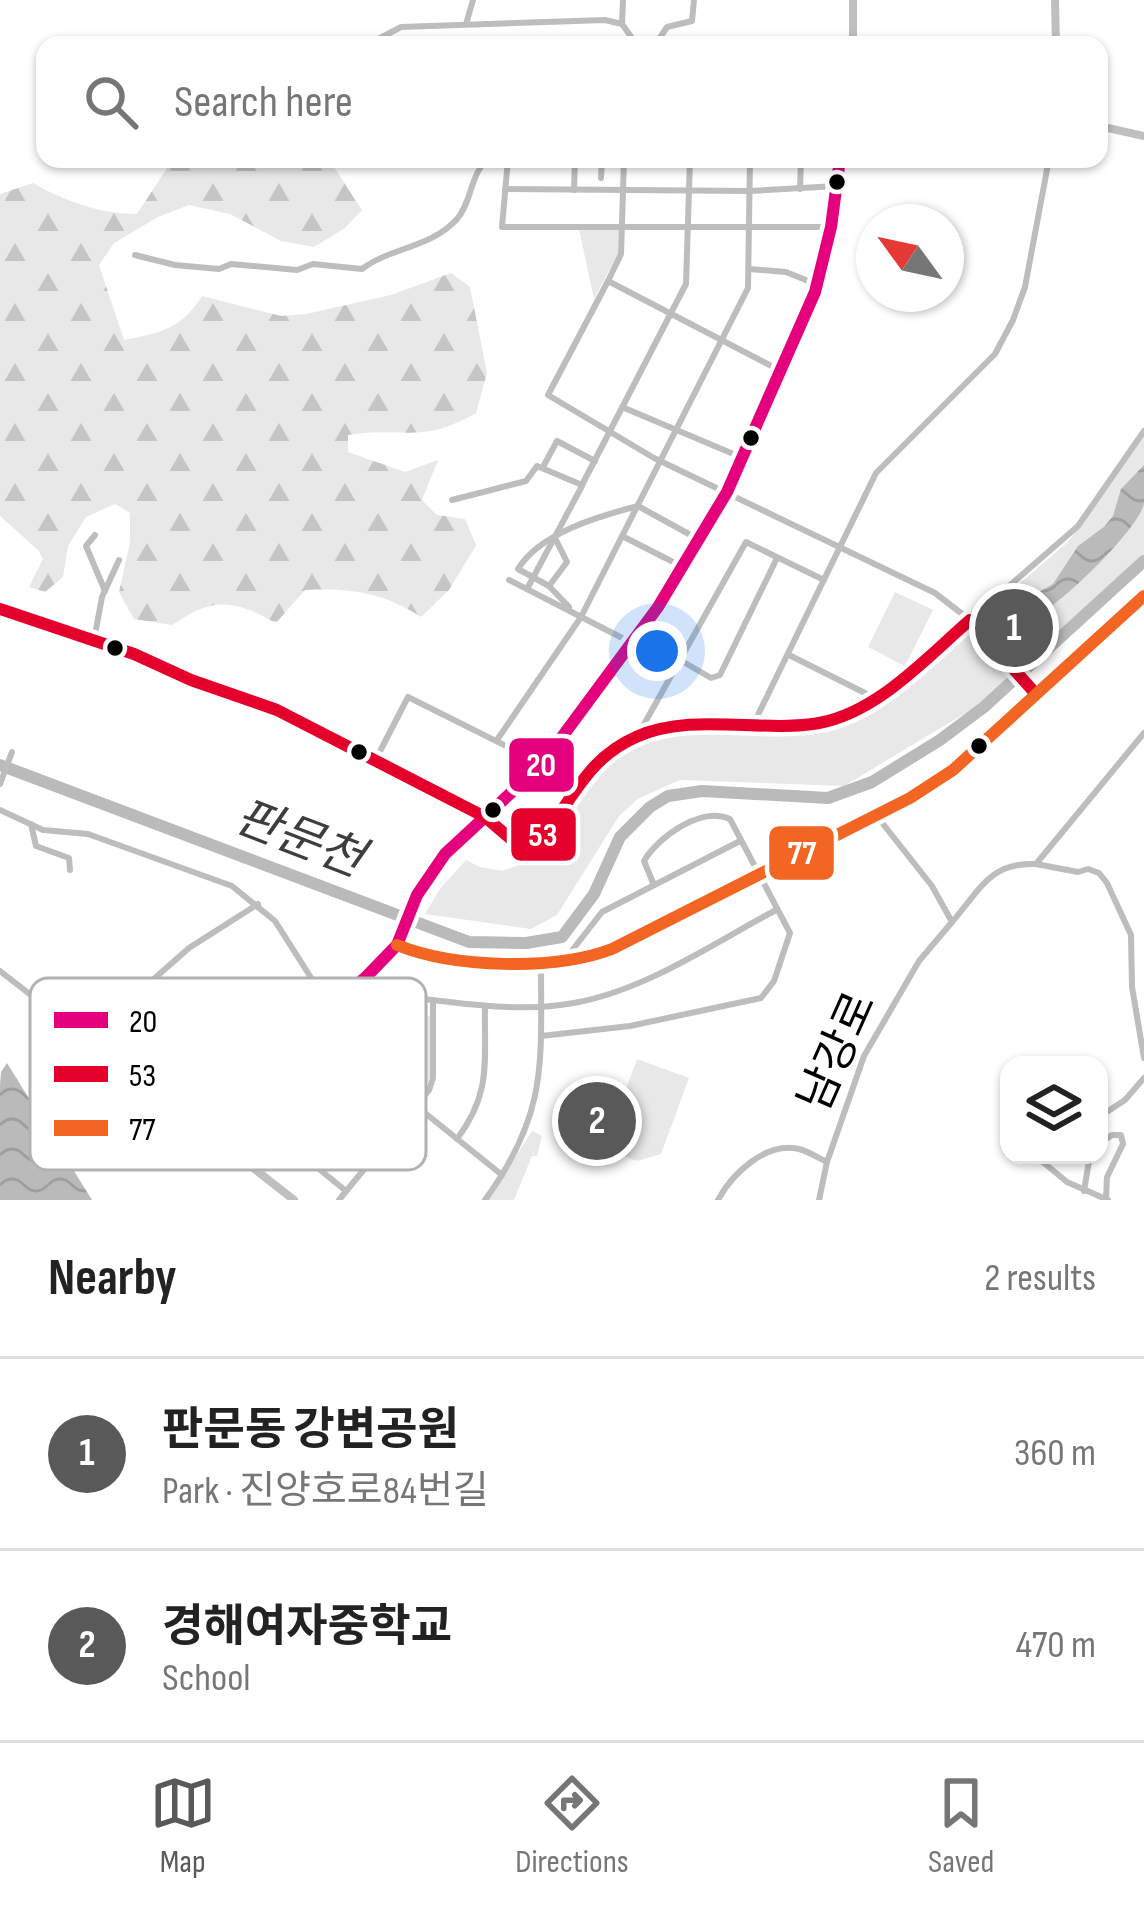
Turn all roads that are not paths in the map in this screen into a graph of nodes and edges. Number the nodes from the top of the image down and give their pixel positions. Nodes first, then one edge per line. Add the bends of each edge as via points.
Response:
1 (473, 0) edge
2 (623, 0) edge
3 (694, 0) edge
4 (853, 0) edge
5 (1055, 0) edge
6 (467, 20) junction
7 (622, 24) junction
8 (385, 36) edge
9 (631, 36) edge
10 (662, 36) edge
11 (854, 36) edge
12 (1056, 36) edge
13 (1108, 128) edge
14 (1144, 136) edge
15 (479, 168) edge
16 (507, 168) edge
17 (574, 168) edge
18 (602, 168) edge
19 (624, 168) edge
20 (689, 168) edge
21 (750, 168) edge
22 (801, 168) edge
23 (839, 168) edge
24 (1046, 168) edge
25 (601, 178) dead end
26 (837, 186) junction
27 (506, 189) junction
28 (800, 189) junction
29 (574, 190) junction
30 (623, 190) junction
31 (688, 190) junction
32 (750, 191) junction
33 (622, 226) junction
34 (688, 226) junction
35 (749, 227) junction
36 (831, 227) junction
37 (135, 255) dead end
38 (749, 269) junction
39 (608, 281) junction
40 (818, 285) junction
41 (672, 313) junction
42 (724, 339) junction
43 (781, 371) junction
44 (622, 407) junction
45 (1144, 431) edge
46 (609, 433) junction
47 (675, 433) junction
48 (743, 458) junction
49 (662, 459) junction
50 (595, 461) junction
51 (543, 467) junction
52 (582, 485) junction
53 (727, 492) junction
54 (452, 500) dead end
55 (638, 506) junction
56 (95, 535) dead end
57 (622, 536) junction
58 (555, 538) junction
59 (701, 540) junction
60 (839, 546) junction
61 (777, 558) junction
62 (119, 560) dead end
63 (684, 567) junction
64 (534, 578) junction
65 (509, 580) dead end
66 (824, 580) junction
67 (549, 586) junction
68 (527, 589) junction
69 (105, 592) junction
70 (1144, 596) edge
71 (0, 609) edge
72 (578, 615) junction
73 (970, 620) junction
74 (94, 640) junction
75 (632, 643) junction
76 (788, 655) junction
77 (680, 660) junction
78 (1032, 690) junction
79 (877, 699) junction
80 (752, 725) junction
81 (1144, 733) edge
82 (637, 736) junction
83 (497, 740) junction
84 (12, 752) dead end
85 (376, 759) junction
86 (542, 764) junction
87 (1, 782) edge
88 (0, 810) edge
89 (876, 815) junction
90 (485, 817) junction
91 (31, 824) junction
92 (740, 841) junction
93 (1036, 864) junction
94 (70, 870) dead end
95 (758, 876) junction
96 (654, 885) junction
97 (258, 904) junction
98 (776, 910) junction
99 (952, 922) junction
100 (398, 941) junction
101 (541, 962) junction
102 (563, 962) junction
103 (0, 971) edge
104 (156, 978) edge
105 (311, 978) edge
106 (359, 978) edge
107 (30, 994) edge
108 (426, 999) edge
109 (433, 1000) junction
110 (485, 1006) junction
111 (541, 1007) junction
112 (541, 1036) junction
113 (1144, 1058) edge
114 (1144, 1078) edge
115 (426, 1090) edge
116 (1108, 1111) edge
117 (426, 1114) edge
118 (1108, 1138) edge
119 (457, 1139) junction
120 (827, 1162) junction
121 (1046, 1164) edge
122 (1088, 1164) edge
123 (256, 1170) edge
124 (320, 1170) edge
125 (363, 1170) edge
126 (502, 1175) junction
127 (346, 1191) junction
128 (1084, 1191) junction
129 (294, 1200) edge
130 (339, 1200) edge
131 (485, 1200) edge
132 (718, 1200) edge
133 (819, 1200) edge
134 (1107, 1200) edge

1 - 6 street
2 - 7 street
3 - 10 street via 692,21
4 - 11 street
5 - 12 street
6 - 7 street
6 - 8 street
7 - 9 street
13 - 14 street
15 - 37 street via 456,220 432,240 362,269 219,269
16 - 27 street
17 - 29 street
18 - 25 street
19 - 30 street
20 - 31 street
21 - 32 street
22 - 28 street
23 - 26 street
24 - 60 street via 1013,320 994,354 876,473
26 - 28 street
26 - 36 street
27 - 29 street
27 - 33 street via 502,227
28 - 32 street
29 - 30 street
30 - 31 street
30 - 33 street
31 - 32 street
31 - 34 street
32 - 35 street
33 - 34 street
33 - 39 street
34 - 35 street
34 - 41 street via 688,273
35 - 36 street
35 - 38 street
36 - 40 street
38 - 40 street
38 - 42 street
39 - 41 street
39 - 46 street via 548,395
40 - 43 street
41 - 42 street
41 - 44 street
42 - 43 street
42 - 47 street
43 - 48 street
44 - 46 street
44 - 47 street
45 - 73 street via 1078,526
46 - 49 street
46 - 50 street
47 - 48 street
47 - 49 street
48 - 53 street
49 - 53 street
49 - 55 street
50 - 51 street via 557,440
50 - 52 street
51 - 52 street
51 - 54 street via 526,481
52 - 58 street
53 - 59 street
53 - 60 street
55 - 57 street
55 - 58 street
55 - 59 street
56 - 69 street via 86,546
57 - 63 street
57 - 72 street
58 - 64 street
58 - 64 street via 521,555 518,569
58 - 67 street via 567,562
59 - 63 street
60 - 66 street
60 - 73 street via 935,593
61 - 66 street
61 - 77 street via 746,542
61 - 77 street via 720,675
62 - 69 street
63 - 75 street
64 - 67 street
64 - 68 street
65 - 68 street
66 - 76 street
67 - 72 street
68 - 72 street
69 - 74 street
70 - 78 street
71 - 74 street
72 - 75 street
72 - 83 street
73 - 78 street
73 - 79 street
74 - 85 street via 277,710
75 - 86 street
76 - 79 street
76 - 80 street
77 - 82 street
78 - 89 street via 953,770
79 - 80 street via 821,722
80 - 82 street
81 - 93 street, 남강로
82 - 90 street via 585,774 529,849
83 - 85 street via 408,698
83 - 86 street
84 - 87 street
85 - 90 street
86 - 90 street
88 - 91 street
89 - 95 street
89 - 99 street
90 - 100 street via 445,854
91 - 94 street via 36,846 69,858
91 - 97 street via 128,847 232,886
92 - 95 street
92 - 96 street
92 - 96 street via 721,814 672,832 644,861
93 - 99 street, 남강로 via 998,869
93 - 113 street via 1088,869 1107,883 1131,934
95 - 98 street
95 - 102 street via 612,949
96 - 102 street via 602,912
97 - 104 street
97 - 105 street
98 - 111 street via 616,992
98 - 112 street via 790,933 761,998
99 - 120 street, 남강로 via 919,961 864,1056
100 - 101 street via 427,957
100 - 106 street
101 - 102 street
101 - 111 street
103 - 107 street
108 - 109 street
109 - 110 street
109 - 115 street via 433,1078
110 - 111 street
110 - 119 street via 483,1092
111 - 112 street
112 - 126 street via 528,1130
114 - 116 street
117 - 119 street
118 - 134 street via 1121,1136 1123,1144 1107,1178
119 - 126 street
120 - 132 street, 남강로 via 783,1148 753,1160
120 - 133 street
121 - 128 street
122 - 128 street
123 - 129 street
124 - 127 street
125 - 127 street
126 - 131 street
127 - 130 street
128 - 134 street

